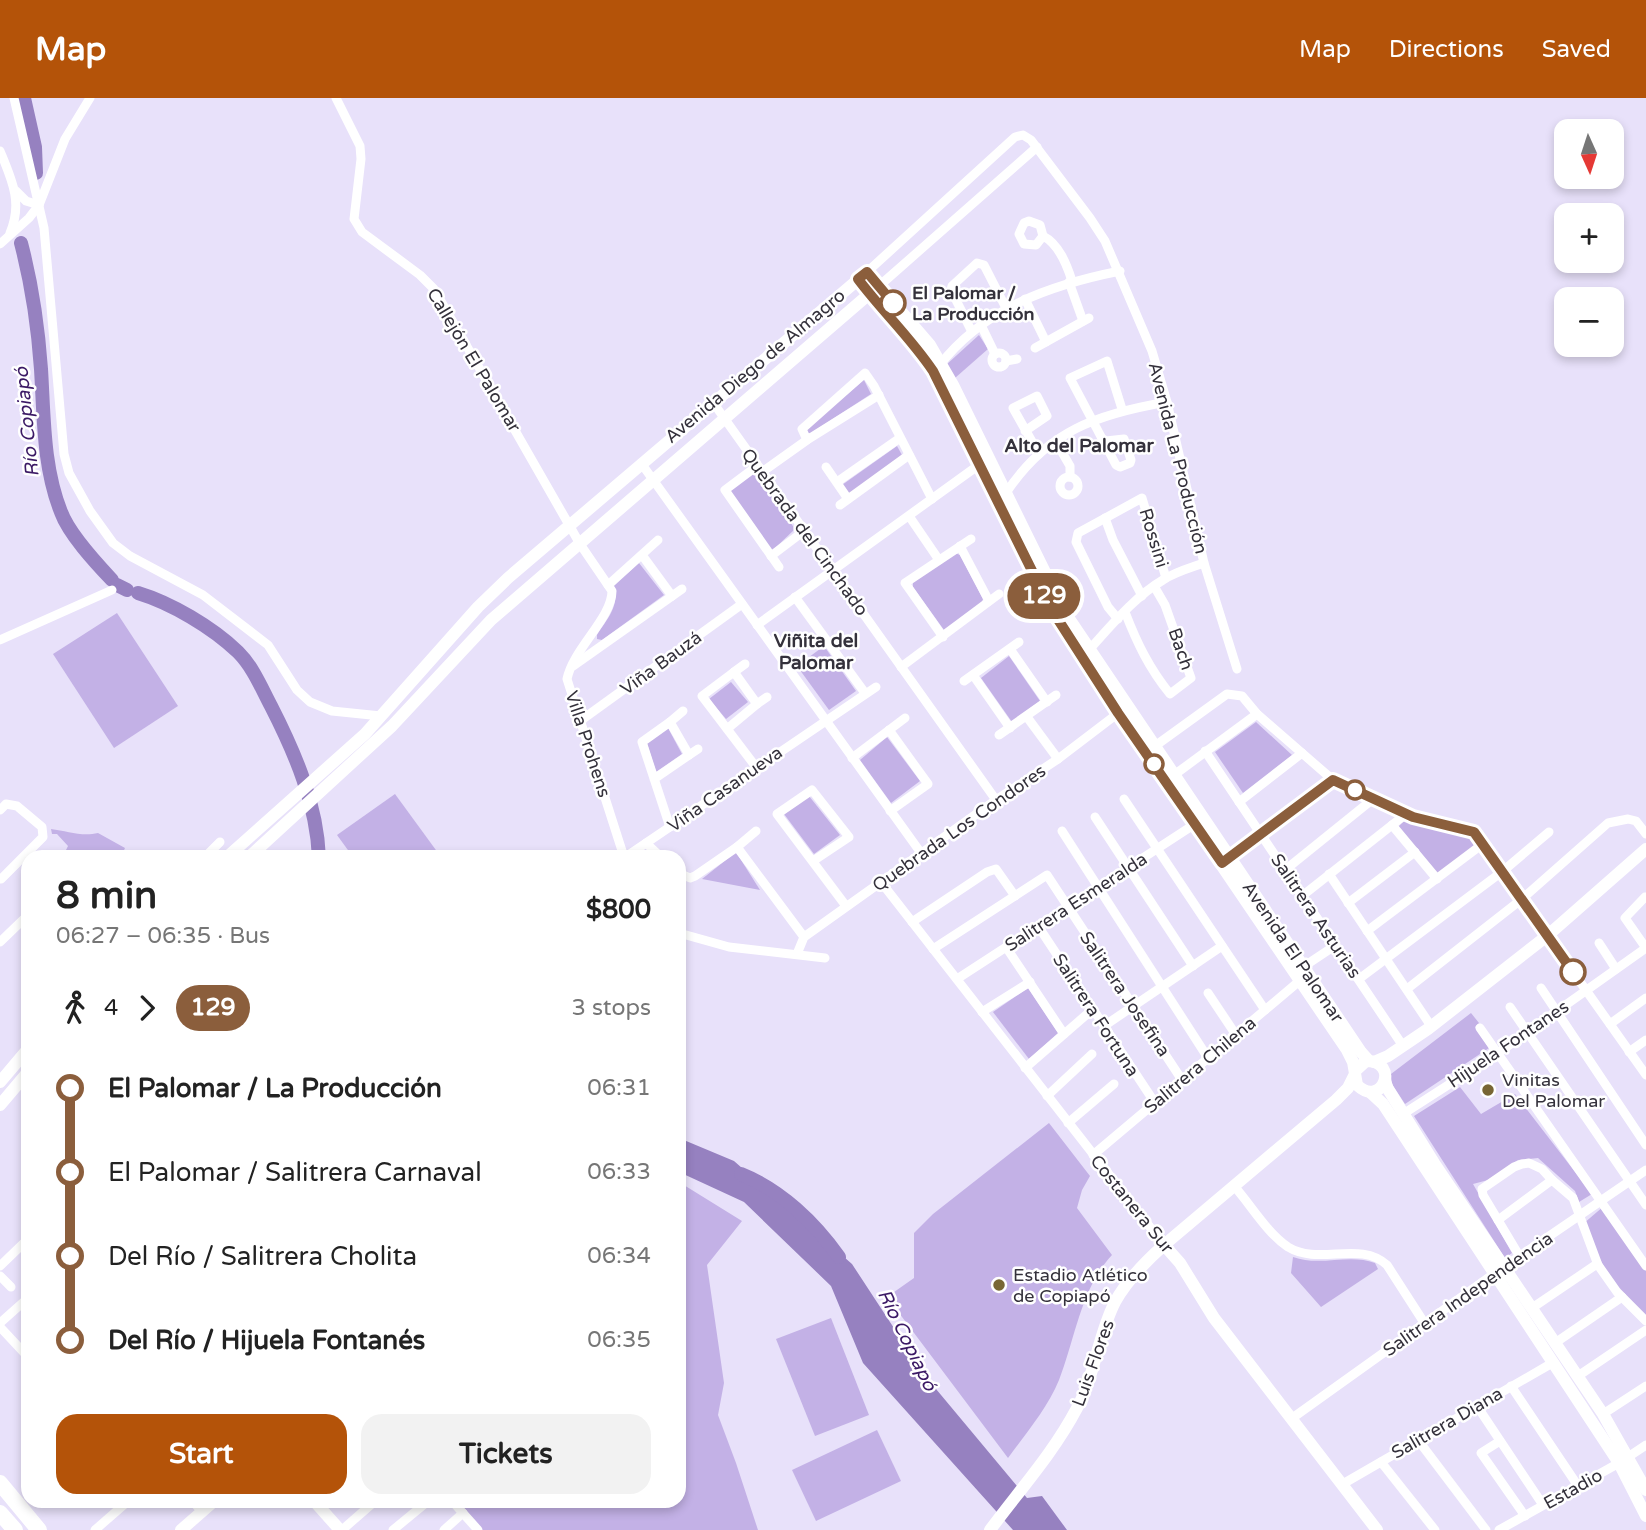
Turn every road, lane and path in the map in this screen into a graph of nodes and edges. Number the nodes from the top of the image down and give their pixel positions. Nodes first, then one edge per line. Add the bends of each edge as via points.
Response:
1 (14, 98) edge
2 (90, 98) edge
3 (336, 98) edge
4 (1037, 147) junction
5 (0, 151) edge
6 (15, 190) junction
7 (39, 205) junction
8 (10, 233) junction
9 (1043, 236) dead end
10 (0, 244) edge
11 (1119, 271) junction
12 (863, 275) junction
13 (1071, 281) junction
14 (874, 290) junction
15 (1025, 299) junction
16 (1006, 309) junction
17 (981, 325) junction
18 (972, 332) junction
19 (1046, 342) junction
20 (1034, 348) dead end
21 (1017, 359) dead end
22 (937, 368) junction
23 (879, 395) junction
24 (712, 401) junction
25 (1167, 402) junction
26 (1122, 410) junction
27 (725, 419) junction
28 (1093, 420) junction
29 (1025, 431) dead end
30 (901, 438) junction
31 (807, 440) junction
32 (1056, 442) junction
33 (1106, 442) dead end
34 (1039, 454) junction
35 (909, 455) junction
36 (984, 461) junction
37 (641, 463) junction
38 (826, 467) dead end
39 (760, 469) junction
40 (1070, 477) dead end
41 (653, 480) junction
42 (837, 482) junction
43 (1006, 493) junction
44 (848, 499) junction
45 (932, 499) junction
46 (840, 505) dead end
47 (909, 516) junction
48 (1105, 518) junction
49 (569, 524) junction
50 (804, 531) junction
51 (971, 539) dead end
52 (658, 540) dead end
53 (580, 544) junction
54 (960, 546) junction
55 (642, 555) junction
56 (771, 556) junction
57 (939, 560) junction
58 (1203, 563) junction
59 (779, 567) dead end
60 (832, 570) junction
61 (1166, 578) junction
62 (608, 585) junction
63 (1154, 586) junction
64 (682, 589) dead end
65 (112, 590) dead end
66 (999, 594) dead end
67 (672, 596) junction
68 (1142, 596) junction
69 (795, 597) junction
70 (486, 599) junction
71 (989, 601) junction
72 (742, 604) junction
73 (499, 613) junction
74 (1122, 615) junction
75 (757, 625) junction
76 (590, 635) junction
77 (943, 637) junction
78 (0, 640) edge
79 (1019, 642) dead end
80 (602, 645) junction
81 (1010, 649) junction
82 (1086, 653) junction
83 (745, 664) dead end
84 (901, 667) junction
85 (569, 669) junction
86 (1237, 669) dead end
87 (734, 673) junction
88 (973, 675) junction
89 (964, 681) dead end
90 (876, 687) dead end
91 (865, 693) junction
92 (1056, 695) dead end
93 (767, 697) dead end
94 (1047, 702) junction
95 (757, 704) junction
96 (1123, 709) junction
97 (683, 711) dead end
98 (1257, 714) junction
99 (381, 716) junction
100 (1027, 717) junction
101 (905, 718) dead end
102 (825, 720) junction
103 (580, 721) junction
104 (670, 722) junction
105 (1010, 728) junction
106 (727, 729) junction
107 (889, 730) junction
108 (999, 735) dead end
109 (1155, 746) junction
110 (698, 749) dead end
111 (1206, 751) junction
112 (1302, 753) junction
113 (689, 755) junction
114 (852, 758) junction
115 (1058, 759) junction
116 (756, 767) junction
117 (1174, 775) junction
118 (654, 779) junction
119 (1333, 780) junction
120 (1124, 799) dead end
121 (1373, 799) junction
122 (996, 800) junction
123 (1239, 802) junction
124 (2, 804) edge
125 (890, 811) junction
126 (1406, 814) junction
127 (1095, 817) dead end
128 (1195, 824) junction
129 (1392, 825) junction
130 (670, 827) junction
131 (755, 831) dead end
132 (1062, 831) dead end
133 (1549, 832) dead end
134 (1261, 834) junction
135 (1646, 834) edge
136 (219, 842) dead end
137 (646, 843) junction
138 (1484, 843) junction
139 (737, 847) junction
140 (1157, 849) junction
141 (30, 850) edge
142 (212, 850) edge
143 (235, 850) edge
144 (257, 850) edge
145 (622, 850) edge
146 (635, 850) edge
147 (653, 850) edge
148 (1415, 852) junction
149 (921, 853) junction
150 (1642, 854) edge
151 (21, 859) edge
152 (813, 861) junction
153 (1226, 861) junction
154 (1128, 868) junction
155 (1284, 870) junction
156 (1503, 871) junction
157 (1329, 874) junction
158 (686, 876) edge
159 (1437, 878) junction
160 (1, 879) edge
161 (881, 882) junction
162 (1098, 887) junction
163 (1015, 896) junction
164 (1302, 896) junction
165 (1645, 897) edge
166 (1522, 899) junction
167 (1348, 903) junction
168 (846, 906) junction
169 (1067, 907) junction
170 (21, 921) edge
171 (912, 922) junction
172 (1038, 926) junction
173 (1367, 931) junction
174 (686, 935) edge
175 (1547, 936) junction
176 (804, 937) junction
177 (1, 939) edge
178 (1599, 943) dead end
179 (1336, 945) junction
180 (1222, 946) junction
181 (1006, 947) junction
182 (1646, 948) edge
183 (933, 949) junction
184 (797, 954) junction
185 (825, 958) dead end
186 (1386, 959) junction
187 (1193, 966) junction
188 (1616, 969) junction
189 (1304, 974) junction
190 (957, 979) junction
191 (1359, 979) junction
192 (1030, 982) junction
193 (1161, 987) junction
194 (1541, 988) dead end
195 (1407, 989) junction
196 (1586, 990) junction
197 (1208, 993) dead end
198 (1646, 998) edge
199 (1133, 1006) junction
200 (1510, 1007) dead end
201 (1093, 1010) junction
202 (1265, 1010) junction
203 (1557, 1011) junction
204 (982, 1012) junction
205 (1610, 1024) junction
206 (1104, 1026) junction
207 (1429, 1028) junction
208 (1480, 1028) dead end
209 (1526, 1033) junction
210 (1064, 1034) junction
211 (1236, 1035) junction
212 (1646, 1040) edge
213 (1404, 1046) junction
214 (1629, 1052) junction
215 (1497, 1053) junction
216 (1092, 1054) dead end
217 (21, 1057) edge
218 (1208, 1058) junction
219 (1372, 1061) junction
220 (1025, 1068) junction
221 (1355, 1073) junction
222 (1646, 1075) edge
223 (1385, 1078) junction
224 (21, 1080) edge
225 (1182, 1080) junction
226 (0, 1082) edge
227 (1114, 1084) dead end
228 (1366, 1091) junction
229 (1046, 1096) junction
230 (1336, 1100) junction
231 (1154, 1103) junction
232 (0, 1104) edge
233 (1403, 1114) junction
234 (1068, 1123) junction
235 (1646, 1145) edge
236 (1093, 1156) junction
237 (1646, 1170) edge
238 (1552, 1180) junction
239 (1630, 1181) junction
240 (1234, 1186) junction
241 (1601, 1201) junction
242 (1646, 1205) edge
243 (1580, 1215) junction
244 (1498, 1220) junction
245 (1164, 1245) junction
246 (21, 1246) edge
247 (1520, 1256) junction
248 (1597, 1264) junction
249 (0, 1266) edge
250 (1646, 1266) edge
251 (1500, 1270) junction
252 (0, 1276) edge
253 (11, 1287) dead end
254 (1622, 1297) junction
255 (21, 1305) edge
256 (1532, 1308) junction
257 (1646, 1321) edge
258 (1424, 1324) junction
259 (0, 1325) edge
260 (1646, 1330) edge
261 (1555, 1343) junction
262 (21, 1349) edge
263 (1554, 1362) junction
264 (1578, 1376) junction
265 (1511, 1386) junction
266 (1646, 1386) edge
267 (1477, 1406) junction
268 (1603, 1414) junction
269 (1291, 1419) junction
270 (1418, 1440) junction
271 (1500, 1441) junction
272 (1646, 1445) edge
273 (1624, 1460) junction
274 (1381, 1462) junction
275 (0, 1483) edge
276 (1340, 1485) junction
277 (1578, 1486) junction
278 (1646, 1490) edge
279 (1544, 1505) junction
280 (120, 1508) edge
281 (196, 1508) edge
282 (323, 1508) edge
283 (367, 1508) edge
284 (419, 1508) edge
285 (458, 1508) edge
286 (0, 1513) edge
287 (463, 1513) junction
288 (1525, 1516) junction
289 (1646, 1516) edge
290 (15, 1530) edge
291 (39, 1530) edge
292 (95, 1530) edge
293 (181, 1530) edge
294 (341, 1530) edge
295 (393, 1530) edge
296 (444, 1530) edge
297 (478, 1530) edge
298 (990, 1530) edge
299 (1377, 1530) edge
300 (1435, 1530) edge
301 (1486, 1530) edge
302 (1499, 1530) edge

1 - 7 street
2 - 7 street via 58,153
3 - 49 street, Callejón El Palomar via 360,146 356,226 434,289
4 - 11 street, Avenida La Producción via 1090,218
4 - 12 street, Avenida Diego de Almagro via 1026,136 1015,137
4 - 14 street, Avenida Diego de Almagro
5 - 6 street
6 - 7 street
6 - 8 street via 17,209
7 - 8 street
7 - 99 street via 64,454 90,511 113,543 130,556 203,595 268,645 310,702 332,711
8 - 10 street
9 - 13 street via 1056,246
11 - 13 street
11 - 25 street, Avenida La Producción
12 - 14 street, Avenida El Palomar
12 - 24 street, Avenida Diego de Almagro
13 - 15 street
13 - 19 street via 1086,319
14 - 22 street, Avenida El Palomar via 919,330
14 - 27 street, Avenida Diego de Almagro
15 - 16 street
15 - 19 street
16 - 17 street
16 - 18 street via 984,265 977,263 951,290
17 - 18 street
17 - 21 street via 995,354 991,361 995,366
18 - 22 street
19 - 20 street
22 - 36 street, Avenida El Palomar
23 - 30 street
23 - 31 street
23 - 31 street via 864,373 802,429
24 - 27 street, Quebrada del Cinchado
24 - 37 street, Avenida Diego de Almagro
25 - 26 street
25 - 58 street, Avenida La Producción
26 - 28 street
26 - 28 street via 1109,362 1104,361 1070,378
27 - 39 street, Quebrada del Cinchado
27 - 41 street, Avenida Diego de Almagro
28 - 32 street
28 - 33 street
29 - 34 street
30 - 35 street
30 - 42 street
31 - 39 street
32 - 34 street
32 - 40 street via 1070,466
34 - 43 street
35 - 44 street
35 - 45 street
36 - 43 street, Avenida El Palomar
36 - 45 street
36 - 82 street, Avenida El Palomar via 1050,607
37 - 41 street
37 - 49 street, Avenida Diego de Almagro
38 - 42 street
39 - 50 street, Quebrada del Cinchado
39 - 56 street via 725,490
41 - 53 street, Avenida Diego de Almagro
41 - 72 street
42 - 44 street
43 - 82 street, Avenida El Palomar
44 - 46 street
45 - 47 street
47 - 57 street
47 - 60 street
48 - 61 street, Rossini via 1142,498
48 - 68 street
48 - 74 street via 1077,533 1076,542 1108,607
49 - 53 street
49 - 70 street, Avenida Diego de Almagro
50 - 56 street
50 - 60 street, Quebrada del Cinchado
51 - 54 street
52 - 55 street
53 - 62 street
53 - 73 street, Avenida Diego de Almagro
54 - 57 street
54 - 71 street
55 - 62 street
55 - 67 street
56 - 59 street
57 - 77 street via 905,583
58 - 61 street
58 - 86 street, Avenida La Producción
60 - 69 street
60 - 84 street, Quebrada del Cinchado
61 - 63 street
62 - 76 street, Villa Prohens via 610,605
63 - 68 street
63 - 74 street, Bach via 1191,678 1170,694 1153,673
64 - 67 street
65 - 78 street
66 - 71 street
67 - 80 street
68 - 74 street
69 - 75 street
69 - 91 street
70 - 73 street
70 - 99 street, Avenida Diego de Almagro
71 - 77 street
72 - 75 street
72 - 103 street, Viña Bauzá
73 - 144 street, Avenida Diego de Almagro via 416,702
74 - 82 street
75 - 102 street
76 - 80 street
76 - 85 street, Villa Prohens
77 - 84 street
79 - 81 street
80 - 85 street
81 - 88 street
81 - 94 street
82 - 96 street, Avenida El Palomar
83 - 87 street
84 - 122 street, Quebrada del Cinchado
85 - 103 street, Villa Prohens via 566,679
87 - 95 street
87 - 106 street via 702,696
88 - 89 street
88 - 105 street
90 - 91 street, Viña Casanueva
91 - 102 street, Viña Casanueva
92 - 94 street
93 - 95 street
94 - 100 street
95 - 106 street
96 - 109 street, Avenida El Palomar
96 - 115 street, Quebrada Los Condores
96 - 128 street, Avenida El Palomar
97 - 104 street
98 - 109 street via 1242,696 1227,694
98 - 111 street
98 - 112 street
99 - 143 street, Avenida Diego de Almagro
100 - 105 street
100 - 115 street
101 - 107 street
102 - 114 street
102 - 116 street, Viña Casanueva
103 - 145 street, Villa Prohens
104 - 113 street
104 - 118 street via 642,742
105 - 108 street
106 - 116 street
107 - 114 street
107 - 125 street via 928,784
109 - 117 street, Avenida El Palomar
110 - 113 street
111 - 117 street
111 - 123 street, Salitrera Asturias
112 - 119 street
112 - 123 street
113 - 118 street
114 - 125 street
115 - 122 street, Quebrada Los Condores
116 - 130 street, Viña Casanueva
117 - 153 street, Avenida El Palomar
118 - 130 street
119 - 121 street
119 - 134 street
120 - 140 street
121 - 126 street
121 - 155 street
122 - 149 street, Quebrada Los Condores
123 - 134 street, Salitrera Asturias
124 - 141 street via 16,806 42,827 43,837
125 - 149 street
126 - 129 street
126 - 138 street via 1465,828
127 - 154 street
128 - 140 street, Salitrera Esmeralda
128 - 153 street, Avenida El Palomar
129 - 148 street
129 - 157 street
130 - 137 street, Viña Casanueva
131 - 139 street
132 - 162 street
133 - 156 street
134 - 153 street
134 - 155 street, Salitrera Asturias
135 - 166 street via 1636,821 1608,822
136 - 142 street
137 - 146 street, Viña Casanueva
137 - 147 street
138 - 156 street
138 - 159 street
139 - 158 street via 695,876
139 - 176 street
140 - 154 street, Salitrera Esmeralda
140 - 180 street
148 - 159 street
148 - 167 street
149 - 161 street, Quebrada Los Condores
150 - 175 street
151 - 160 street
152 - 152 street via 777,814 812,790 849,838
152 - 168 street
153 - 189 street, Avenida El Palomar
154 - 162 street, Salitrera Esmeralda
154 - 187 street
155 - 164 street, Salitrera Asturias
156 - 166 street
156 - 186 street
157 - 164 street
157 - 167 street
159 - 173 street
161 - 168 street, Quebrada Los Condores
161 - 171 street, Costanera Sur
162 - 169 street, Salitrera Esmeralda
162 - 193 street
163 - 169 street, Salitrera Josefina via 1047,875
163 - 171 street via 996,869
163 - 183 street
164 - 179 street, Salitrera Asturias
165 - 182 street via 1625,918
166 - 175 street
166 - 195 street
167 - 173 street
168 - 176 street, Quebrada Los Condores
169 - 172 street, Salitrera Esmeralda
169 - 199 street, Salitrera Josefina
170 - 177 street
171 - 183 street, Costanera Sur
172 - 181 street, Salitrera Esmeralda
172 - 201 street, Salitrera Fortuna
173 - 186 street
174 - 184 street via 729,947
175 - 196 street
175 - 207 street
176 - 184 street
178 - 188 street
179 - 189 street, Salitrera Chilena
179 - 191 street, Salitrera Asturias
180 - 187 street
180 - 202 street
181 - 190 street, Salitrera Esmeralda
181 - 192 street
182 - 188 street, Hijuela Fontanes
183 - 190 street, Costanera Sur
184 - 185 street
186 - 191 street
186 - 195 street
187 - 193 street
188 - 196 street, Hijuela Fontanes
189 - 202 street, Salitrera Chilena
189 - 219 street, Avenida El Palomar
189 - 221 street, Avenida El Palomar via 1351,1056
190 - 204 street, Costanera Sur
191 - 213 street, Salitrera Asturias
192 - 204 street
192 - 210 street
193 - 199 street
193 - 218 street
194 - 203 street
195 - 207 street
196 - 203 street, Hijuela Fontanes
196 - 205 street
197 - 211 street
198 - 205 street
199 - 206 street
199 - 225 street, Salitrera Josefina
200 - 209 street
201 - 206 street, Salitrera Fortuna
201 - 210 street
202 - 211 street, Salitrera Chilena
203 - 209 street, Hijuela Fontanes
203 - 235 street
204 - 220 street, Costanera Sur
205 - 214 street
206 - 231 street, Salitrera Fortuna
207 - 213 street
207 - 223 street via 1393,1062
208 - 215 street
209 - 215 street, Hijuela Fontanes
209 - 239 street
210 - 220 street
211 - 218 street, Salitrera Chilena
212 - 214 street
213 - 219 street
214 - 222 street
215 - 233 street, Hijuela Fontanes
215 - 241 street
216 - 229 street
217 - 226 street
218 - 225 street, Salitrera Chilena
219 - 221 street via 1361,1063
219 - 223 street via 1381,1066
220 - 229 street, Costanera Sur
221 - 228 street via 1357,1085
221 - 230 street, Luis Flores
223 - 228 street via 1379,1089
223 - 233 street
224 - 232 street
225 - 231 street, Salitrera Chilena
227 - 234 street
228 - 230 street, Luis Flores
228 - 251 street via 1383,1104
229 - 234 street, Costanera Sur
230 - 240 street, Luis Flores
231 - 236 street, Salitrera Chilena
233 - 251 street
234 - 236 street, Costanera Sur
236 - 245 street, Costanera Sur
237 - 239 street, Salitrera Independencia
238 - 243 street via 1573,1198
238 - 244 street
238 - 244 street via 1530,1163 1514,1167 1482,1189
239 - 241 street, Salitrera Independencia
239 - 242 street
240 - 245 street, Luis Flores
240 - 258 street via 1289,1247 1318,1255 1359,1253 1380,1258
241 - 243 street, Salitrera Independencia
241 - 250 street
243 - 247 street, Salitrera Independencia
243 - 248 street
244 - 247 street
245 - 269 street, Costanera Sur
245 - 298 street, Luis Flores via 1114,1304 1073,1415
246 - 249 street
247 - 251 street, Salitrera Independencia
248 - 254 street
248 - 256 street
251 - 256 street
251 - 258 street, Salitrera Independencia
251 - 263 street
252 - 253 street
254 - 257 street
254 - 261 street
255 - 259 street
256 - 261 street
258 - 269 street, Salitrera Independencia
259 - 262 street
260 - 264 street
261 - 264 street
263 - 265 street, Salitrera Diana
263 - 273 street
264 - 268 street
265 - 267 street, Salitrera Diana
265 - 277 street
266 - 268 street
267 - 270 street, Salitrera Diana
267 - 271 street
268 - 273 street
269 - 276 street, Costanera Sur
270 - 274 street, Salitrera Diana
270 - 301 street
271 - 279 street
271 - 288 street via 1481,1453
272 - 273 street, Estadio
273 - 277 street, Estadio
273 - 278 street
273 - 289 street
274 - 276 street, Salitrera Diana
274 - 300 street
275 - 291 highway
276 - 299 street, Costanera Sur
277 - 279 street, Estadio
279 - 288 street, Estadio
280 - 292 street
281 - 293 street
282 - 294 street
283 - 294 street
284 - 295 street
285 - 287 street
286 - 290 highway
287 - 296 street
287 - 297 street
288 - 302 street, Estadio

